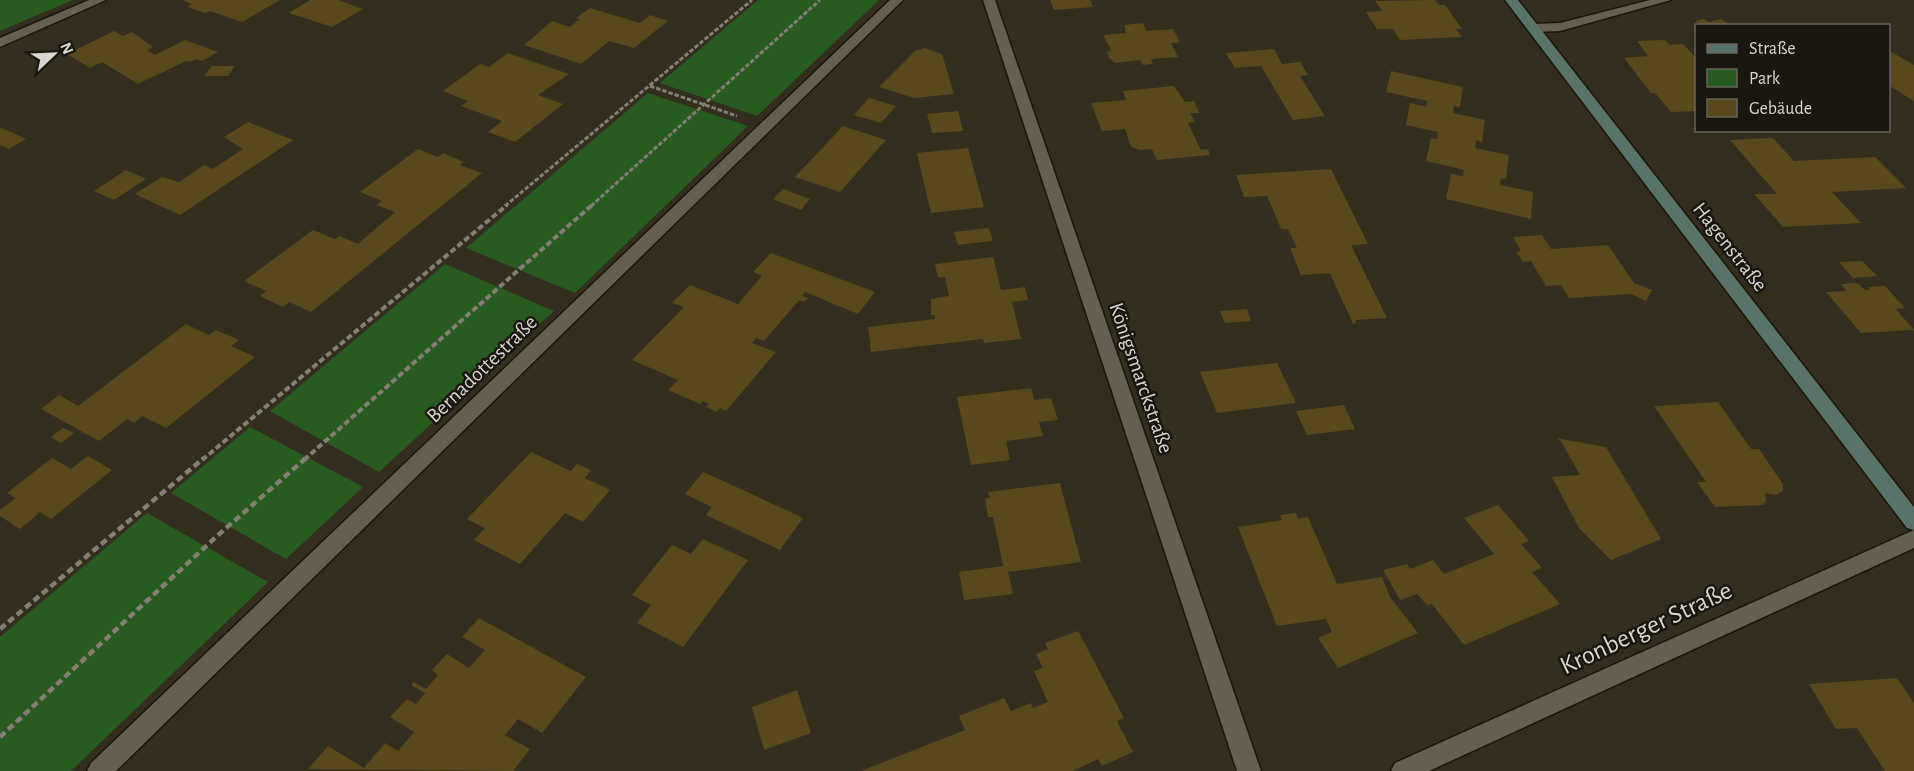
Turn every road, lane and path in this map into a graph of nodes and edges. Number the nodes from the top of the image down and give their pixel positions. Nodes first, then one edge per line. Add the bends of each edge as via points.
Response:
1 (100, 0) edge
2 (752, 0) edge
3 (820, 0) edge
4 (897, 0) edge
5 (988, 0) edge
6 (1510, 0) edge
7 (1665, 0) edge
8 (1533, 28) junction
9 (0, 44) edge
10 (649, 86) junction
11 (703, 104) junction
12 (767, 126) junction
13 (1914, 522) edge
14 (1914, 539) edge
15 (0, 628) edge
16 (0, 737) edge
17 (99, 771) edge
18 (1249, 771) edge
19 (1403, 771) edge

1 - 9 street
2 - 10 path
3 - 11 path
4 - 12 street, Bernadottestraße
5 - 18 street, Königsmarckstraße
6 - 8 main road, Hagenstraße
7 - 8 street via 1560,27
8 - 13 main road, Hagenstraße
10 - 11 path
10 - 15 path
11 - 12 path
11 - 16 path via 217,536
12 - 17 street, Bernadottestraße
14 - 19 street, Kronberger Straße

